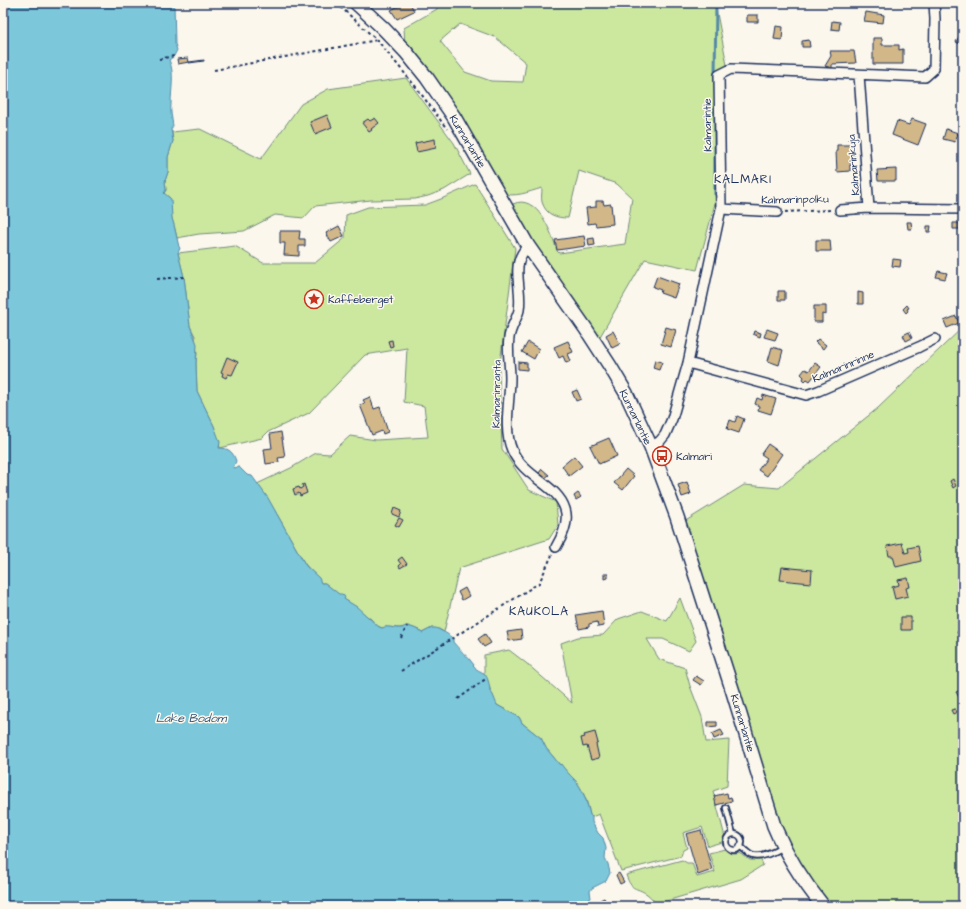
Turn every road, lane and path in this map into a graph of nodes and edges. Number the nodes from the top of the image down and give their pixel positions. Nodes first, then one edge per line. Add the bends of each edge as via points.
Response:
1 (336, 3) edge
2 (356, 3) edge
3 (934, 3) edge
4 (377, 40) junction
5 (174, 56) dead end
6 (159, 59) dead end
7 (214, 70) dead end
8 (859, 75) junction
9 (449, 132) dead end
10 (869, 208) junction
11 (721, 209) junction
12 (963, 209) edge
13 (840, 210) joint
14 (777, 212) joint
15 (528, 246) junction
16 (184, 277) dead end
17 (157, 279) dead end
18 (935, 339) dead end
19 (688, 363) junction
20 (651, 447) junction
21 (556, 547) joint
22 (407, 626) dead end
23 (401, 638) dead end
24 (401, 671) dead end
25 (487, 678) dead end
26 (458, 699) dead end
27 (726, 808) dead end
28 (733, 834) junction
29 (740, 846) junction
30 (783, 847) junction
31 (823, 906) edge

1 - 4 path
2 - 15 main road, Kunnarlantie via 406,52 427,78 454,117
3 - 8 street, Kalmarintie via 934,69 925,77
4 - 7 path
4 - 9 path
5 - 6 path
8 - 10 street, Kalmarinkuja
8 - 11 street, Kalmarintie via 731,69 719,75
10 - 12 street, Kalmarinkuja
10 - 13 street, Kalmarinpolku
11 - 14 street, Kalmarinpolku
11 - 19 street, Kalmarintie
13 - 14 path, Kalmarinpolku
15 - 20 main road, Kunnarlantie via 610,366
15 - 21 street, Kalmarinranta via 522,251 518,261 519,310 509,337 508,433 517,461 563,502 566,512 565,523
16 - 17 path
18 - 19 street, Kalmarinrinne via 806,394
19 - 20 street, Kalmarintie via 665,435
20 - 30 main road, Kunnarlantie via 690,554 764,797
21 - 24 path via 539,583
22 - 23 path
25 - 26 path
27 - 28 lane
28 - 29 lane via 741,839
28 - 29 lane via 728,837 727,844 733,849
29 - 30 lane via 757,857
30 - 31 main road, Kunnarlantie via 796,871

